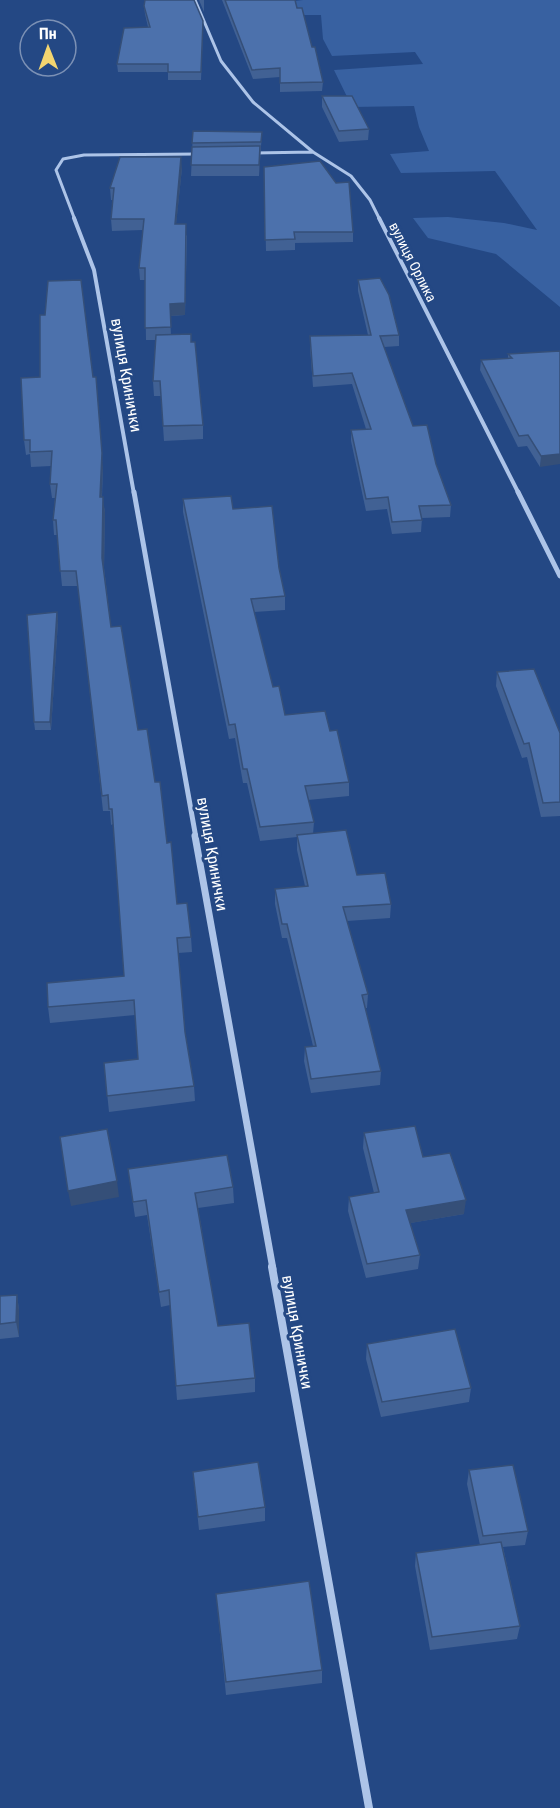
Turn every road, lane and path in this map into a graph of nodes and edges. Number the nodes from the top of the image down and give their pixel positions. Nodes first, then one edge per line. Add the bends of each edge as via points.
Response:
1 (195, 0) edge
2 (313, 152) junction
3 (210, 153) edge
4 (244, 153) edge
5 (560, 576) edge
6 (369, 1808) edge

1 - 2 street, вулиця Орлика via 221,61 253,102
2 - 4 street
2 - 5 street, вулиця Орлика via 351,176 370,200
3 - 6 street, вулиця Кринички via 84,155 63,159 56,170 94,270

